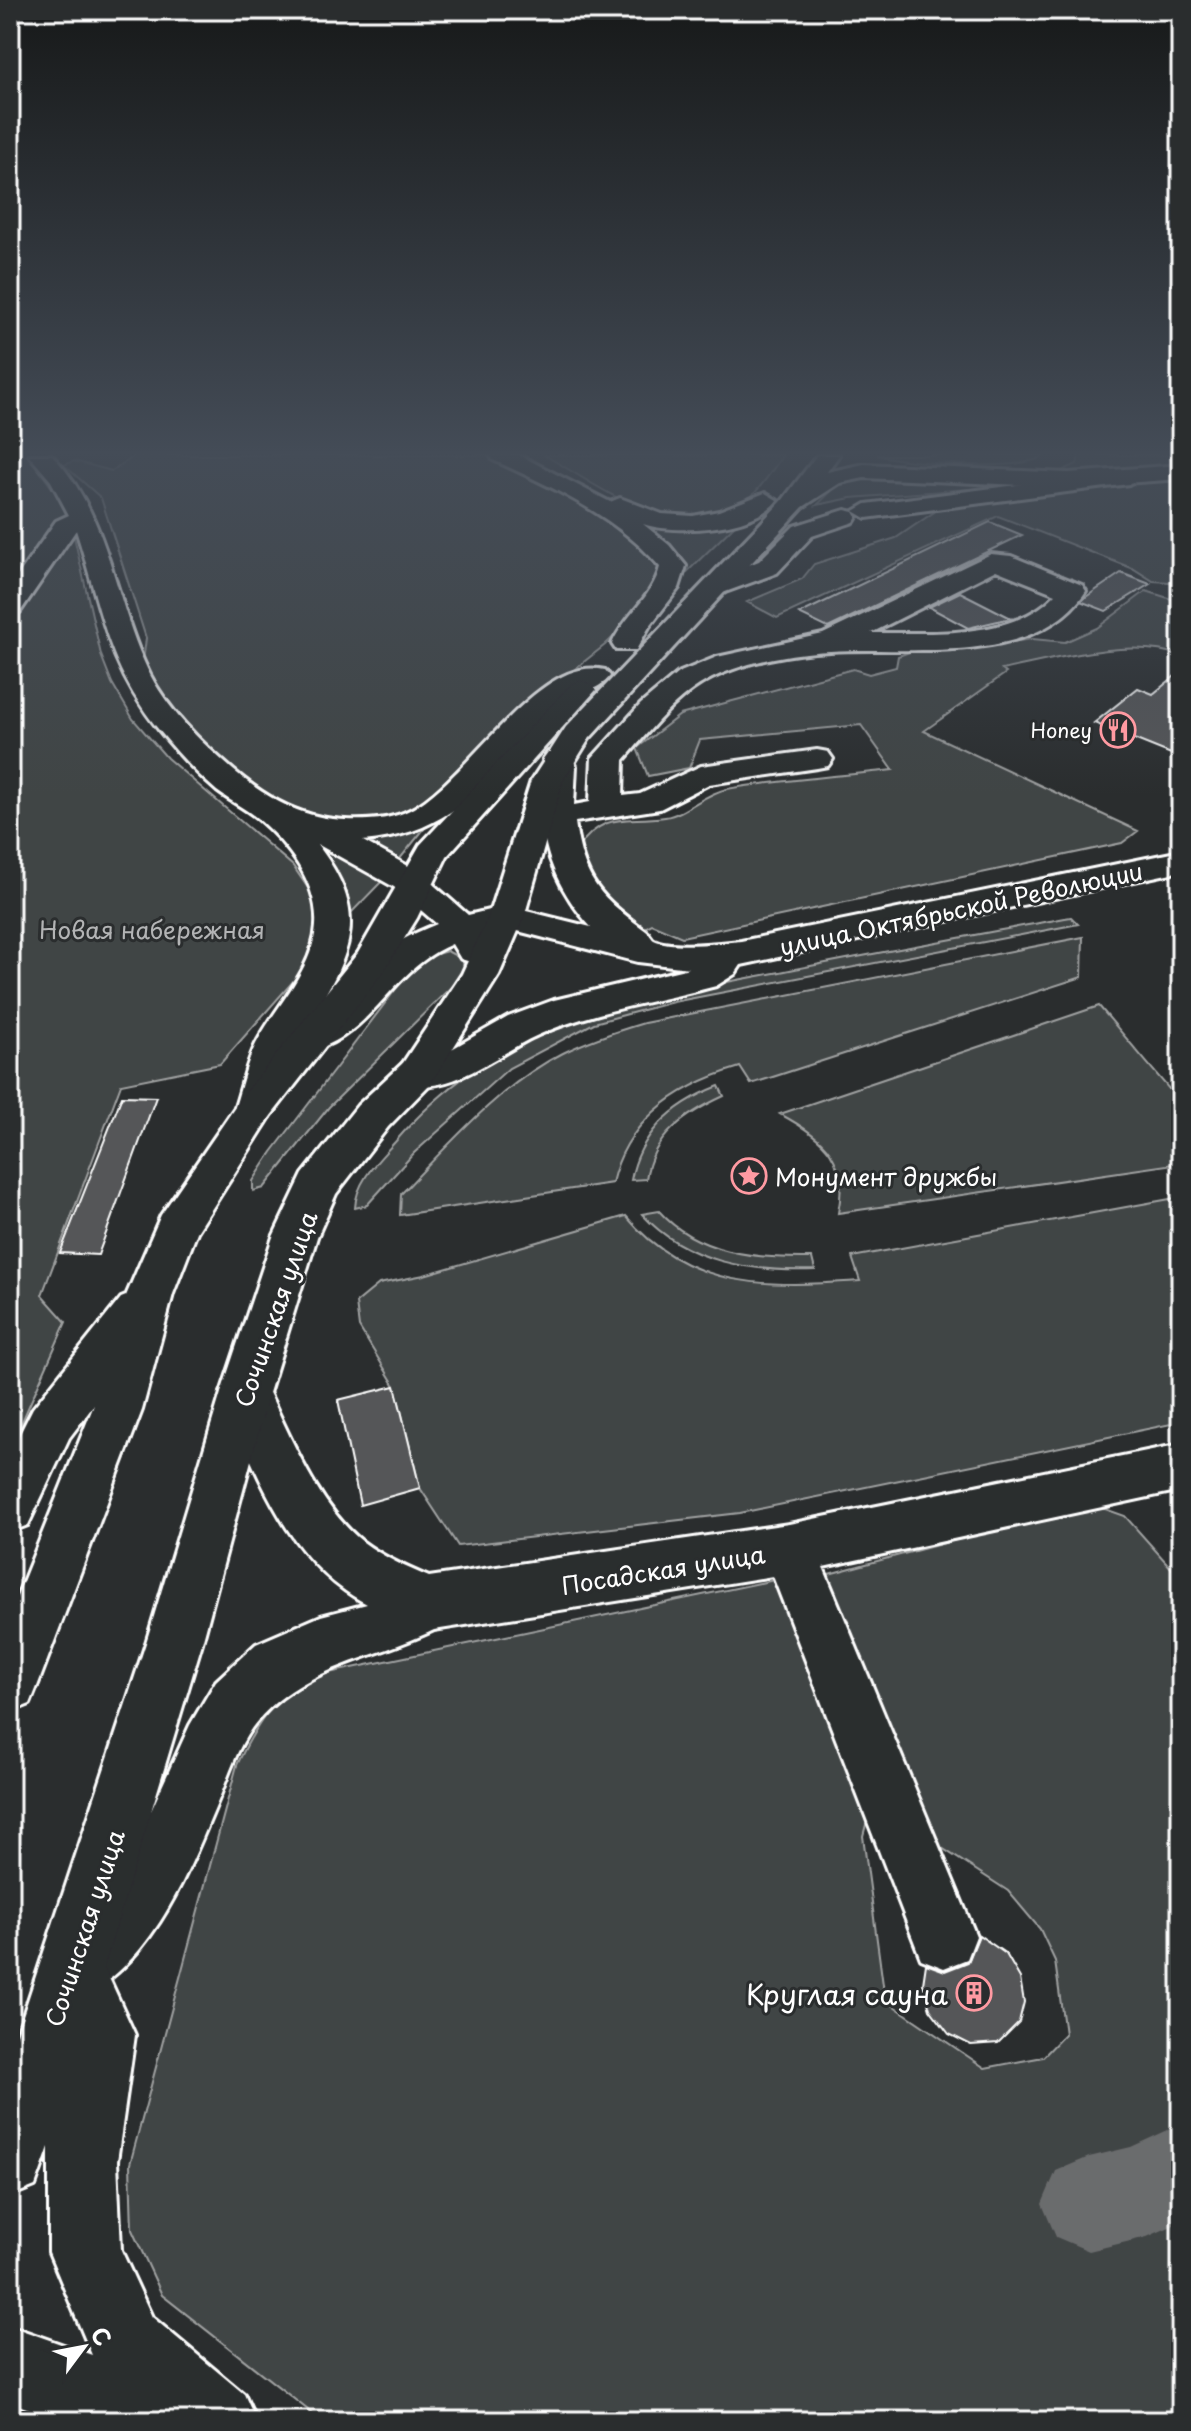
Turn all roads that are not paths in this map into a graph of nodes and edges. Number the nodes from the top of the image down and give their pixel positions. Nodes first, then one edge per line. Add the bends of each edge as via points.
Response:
1 (36, 568) edge
2 (99, 568) edge
3 (672, 568) edge
4 (703, 568) edge
5 (730, 568) edge
6 (764, 568) edge
7 (977, 568) edge
8 (1018, 568) edge
9 (717, 587) junction
10 (903, 604) junction
11 (10, 606) edge
12 (939, 639) junction
13 (830, 642) junction
14 (626, 644) junction
15 (595, 676) junction
16 (559, 759) junction
17 (817, 759) dead end
18 (606, 808) junction
19 (278, 814) junction
20 (558, 817) junction
21 (1181, 861) edge
22 (1140, 870) junction
23 (1055, 890) junction
24 (1181, 896) edge
25 (1081, 916) dead end
26 (506, 917) junction
27 (453, 929) junction
28 (741, 953) junction
29 (311, 1038) junction
30 (417, 1073) junction
31 (256, 1107) junction
32 (150, 1294) junction
33 (245, 1393) junction
34 (1181, 1467) edge
35 (10, 1508) edge
36 (789, 1549) junction
37 (429, 1604) junction
38 (10, 1684) edge
39 (944, 1936) dead end
40 (71, 1970) junction
41 (10, 2161) edge
42 (10, 2364) edge
43 (136, 2421) edge
44 (217, 2421) edge

1 - 11 main road
2 - 19 main road via 119,635 143,689 180,736
3 - 14 main road via 665,591 632,626
4 - 14 main road, Сочинская улица
5 - 9 main road, Сочинская улица
6 - 9 main road
7 - 10 main road
8 - 12 main road via 1073,591 1067,601 1036,620 991,638
9 - 16 main road, Сочинская улица
10 - 12 main road
10 - 13 main road
12 - 13 main road
13 - 18 main road via 701,672 656,707 608,758
14 - 15 main road, Сочинская улица
15 - 19 main road via 541,702 450,797 421,818 369,831 339,831
15 - 27 main road, Сочинская улица via 446,833
16 - 20 main road
16 - 26 main road, Сочинская улица via 547,781
17 - 18 main road via 701,776 648,802
18 - 20 main road
19 - 27 main road
19 - 31 main road via 328,882 333,942 271,1053
20 - 28 main road via 562,850 574,881 615,930 641,944
21 - 22 main road, улица Октябрьской Революции
22 - 23 main road, улица Октябрьской Революции
22 - 24 main road
23 - 25 main road
23 - 28 main road, улица Октябрьской Революции
26 - 27 main road
26 - 27 main road, Сочинская улица
26 - 28 main road via 638,950 700,957
27 - 29 main road via 417,945 339,1024
27 - 29 main road, Сочинская улица via 399,918
27 - 30 main road, Сочинская улица
28 - 30 main road via 703,977 568,1009 522,1026 463,1061
29 - 31 main road, Сочинская улица
30 - 33 main road, Сочинская улица via 373,1116 318,1186 295,1237
31 - 32 main road, Сочинская улица via 177,1227
32 - 35 main road via 51,1423
32 - 38 main road, Сочинская улица via 117,1410
33 - 37 main road via 299,1498 339,1556 376,1582
33 - 40 main road, Сочинская улица via 174,1643
34 - 36 main road, Посадская улица
36 - 37 main road, Посадская улица
36 - 39 main road
37 - 40 main road via 276,1664 236,1701 174,1831 119,1928
40 - 41 main road, Сочинская улица
40 - 44 main road via 102,2035 82,2161 85,2252 125,2344
42 - 43 main road via 82,2389

